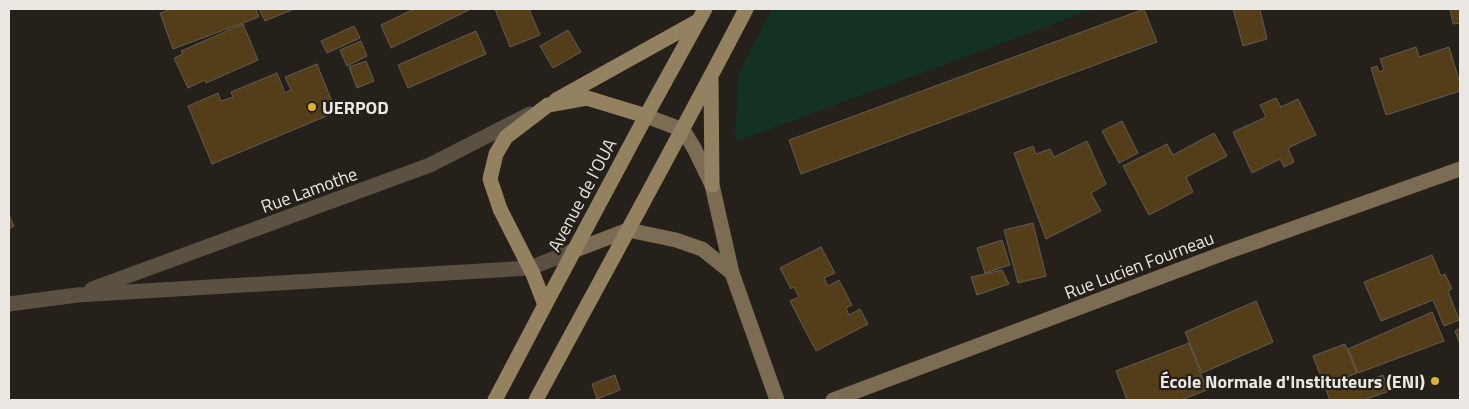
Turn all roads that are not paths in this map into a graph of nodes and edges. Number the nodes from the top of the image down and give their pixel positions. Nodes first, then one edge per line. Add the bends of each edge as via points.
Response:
1 (746, 9) edge
2 (702, 15) edge
3 (711, 76) junction
4 (548, 105) junction
5 (646, 116) junction
6 (683, 130) junction
7 (1460, 169) edge
8 (712, 185) junction
9 (628, 230) junction
10 (573, 251) junction
11 (530, 268) junction
12 (732, 273) junction
13 (77, 295) junction
14 (9, 304) edge
15 (545, 305) junction
16 (495, 400) edge
17 (536, 400) edge
18 (777, 400) edge
19 (833, 400) edge

1 - 3 main road
2 - 4 main road
2 - 5 main road, Avenue de l'OUA
3 - 6 main road
3 - 8 main road
4 - 5 main road via 588,98
4 - 11 main road via 506,137 496,154 490,178 500,209
4 - 13 street, Rue Lamothe via 430,165
5 - 6 street
5 - 10 main road, Avenue de l'OUA
6 - 8 street
6 - 9 main road
7 - 19 street, Rue Lucien Fourneau via 1224,253
8 - 12 street
9 - 10 street
9 - 12 street via 663,236 702,249
9 - 17 main road
10 - 11 street, Rue Lamothe
10 - 15 main road, Avenue de l'OUA
11 - 13 street, Rue Lamothe
11 - 15 main road
12 - 18 street
13 - 14 street, Rue Lamothe
15 - 16 main road, Avenue de l'OUA

